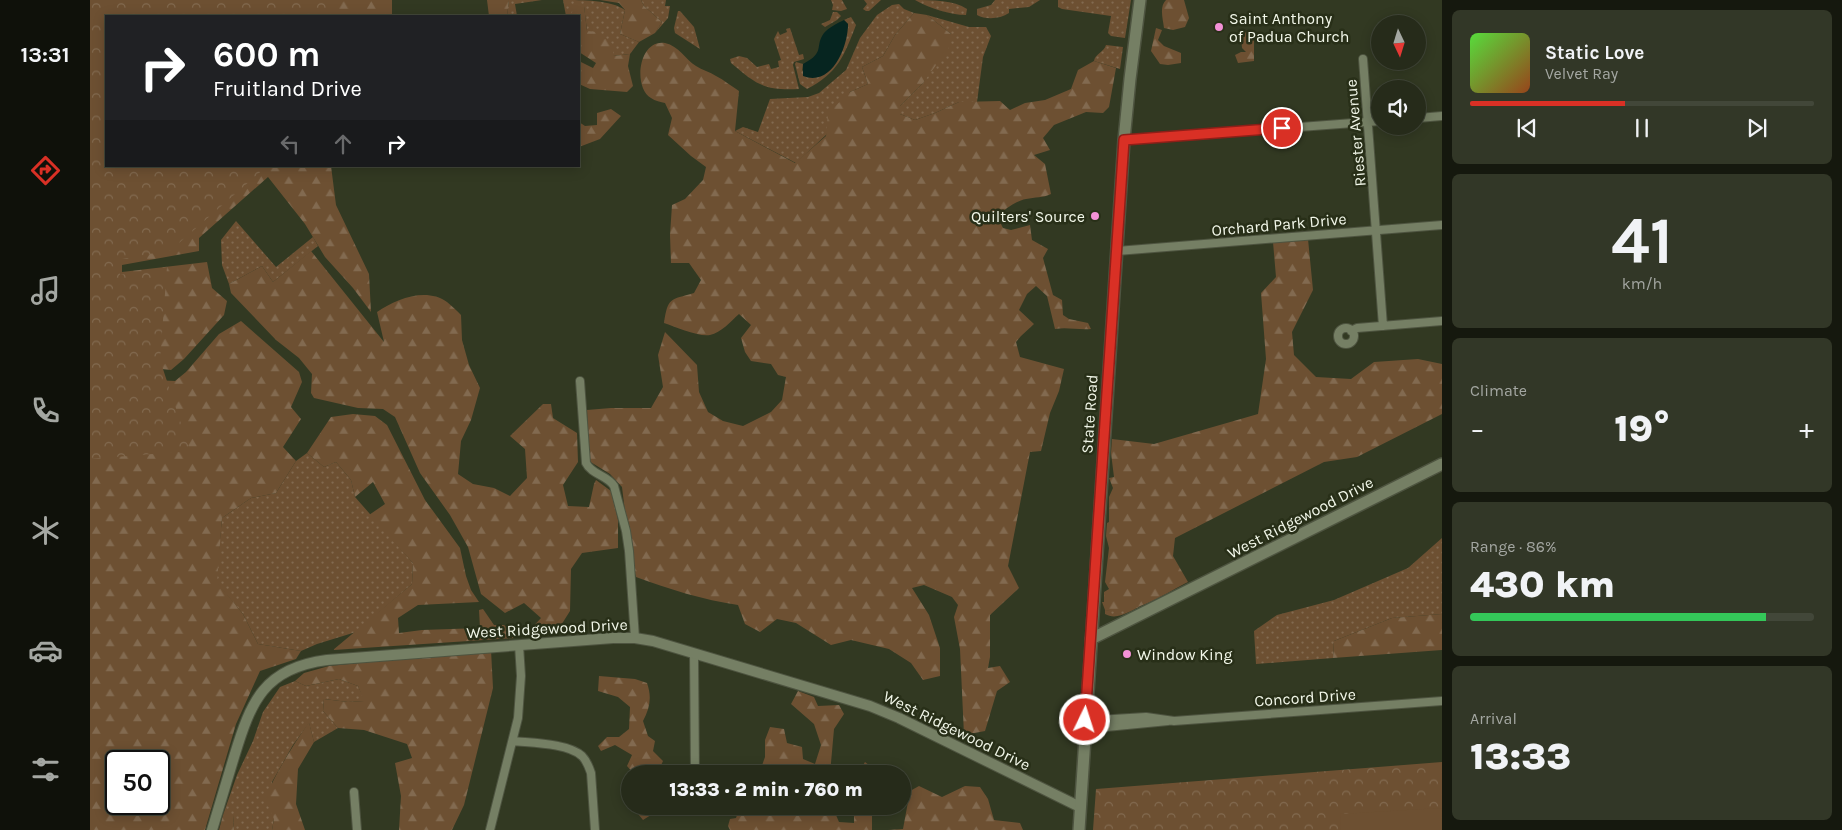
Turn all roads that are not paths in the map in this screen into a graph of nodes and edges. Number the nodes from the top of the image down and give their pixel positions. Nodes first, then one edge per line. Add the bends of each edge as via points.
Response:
1 (1140, 0) edge
2 (1363, 59) dead end
3 (1442, 116) edge
4 (1426, 117) edge
5 (1368, 122) junction
6 (1371, 122) edge
7 (1124, 140) junction
8 (1442, 225) edge
9 (1376, 230) junction
10 (1118, 251) junction
11 (1442, 321) edge
12 (1383, 326) junction
13 (1351, 331) dead end
14 (580, 381) dead end
15 (1442, 464) edge
16 (635, 638) junction
17 (1091, 639) junction
18 (519, 645) junction
19 (694, 653) junction
20 (1442, 701) edge
21 (1085, 724) junction
22 (513, 741) junction
23 (695, 765) edge
24 (354, 792) dead end
25 (1080, 807) junction
26 (212, 830) edge
27 (357, 830) edge
28 (490, 830) edge
29 (595, 830) edge
30 (1079, 830) edge

1 - 7 main road, State Road
2 - 5 street, Riester Avenue
3 - 4 street
5 - 6 street
5 - 7 street
5 - 9 street, Riester Avenue
7 - 10 main road, State Road
8 - 9 street, Orchard Park Drive
9 - 10 street, Orchard Park Drive
9 - 12 street, Riester Avenue
10 - 17 main road, State Road
11 - 12 street
12 - 13 street
14 - 16 street via 586,463 590,470 614,486 626,531
15 - 17 main road, West Ridgewood Drive
16 - 18 street, West Ridgewood Drive
16 - 19 street, West Ridgewood Drive
17 - 21 main road, State Road
18 - 22 street via 521,695
18 - 26 street, West Ridgewood Drive via 327,660 306,663 287,671 263,690 249,712
19 - 23 street
19 - 25 street, West Ridgewood Drive via 890,714
20 - 21 street, Concord Drive via 1096,728
21 - 25 main road, State Road
22 - 28 street
22 - 29 street via 557,746 582,756 591,773
24 - 27 street
25 - 30 main road, State Road

